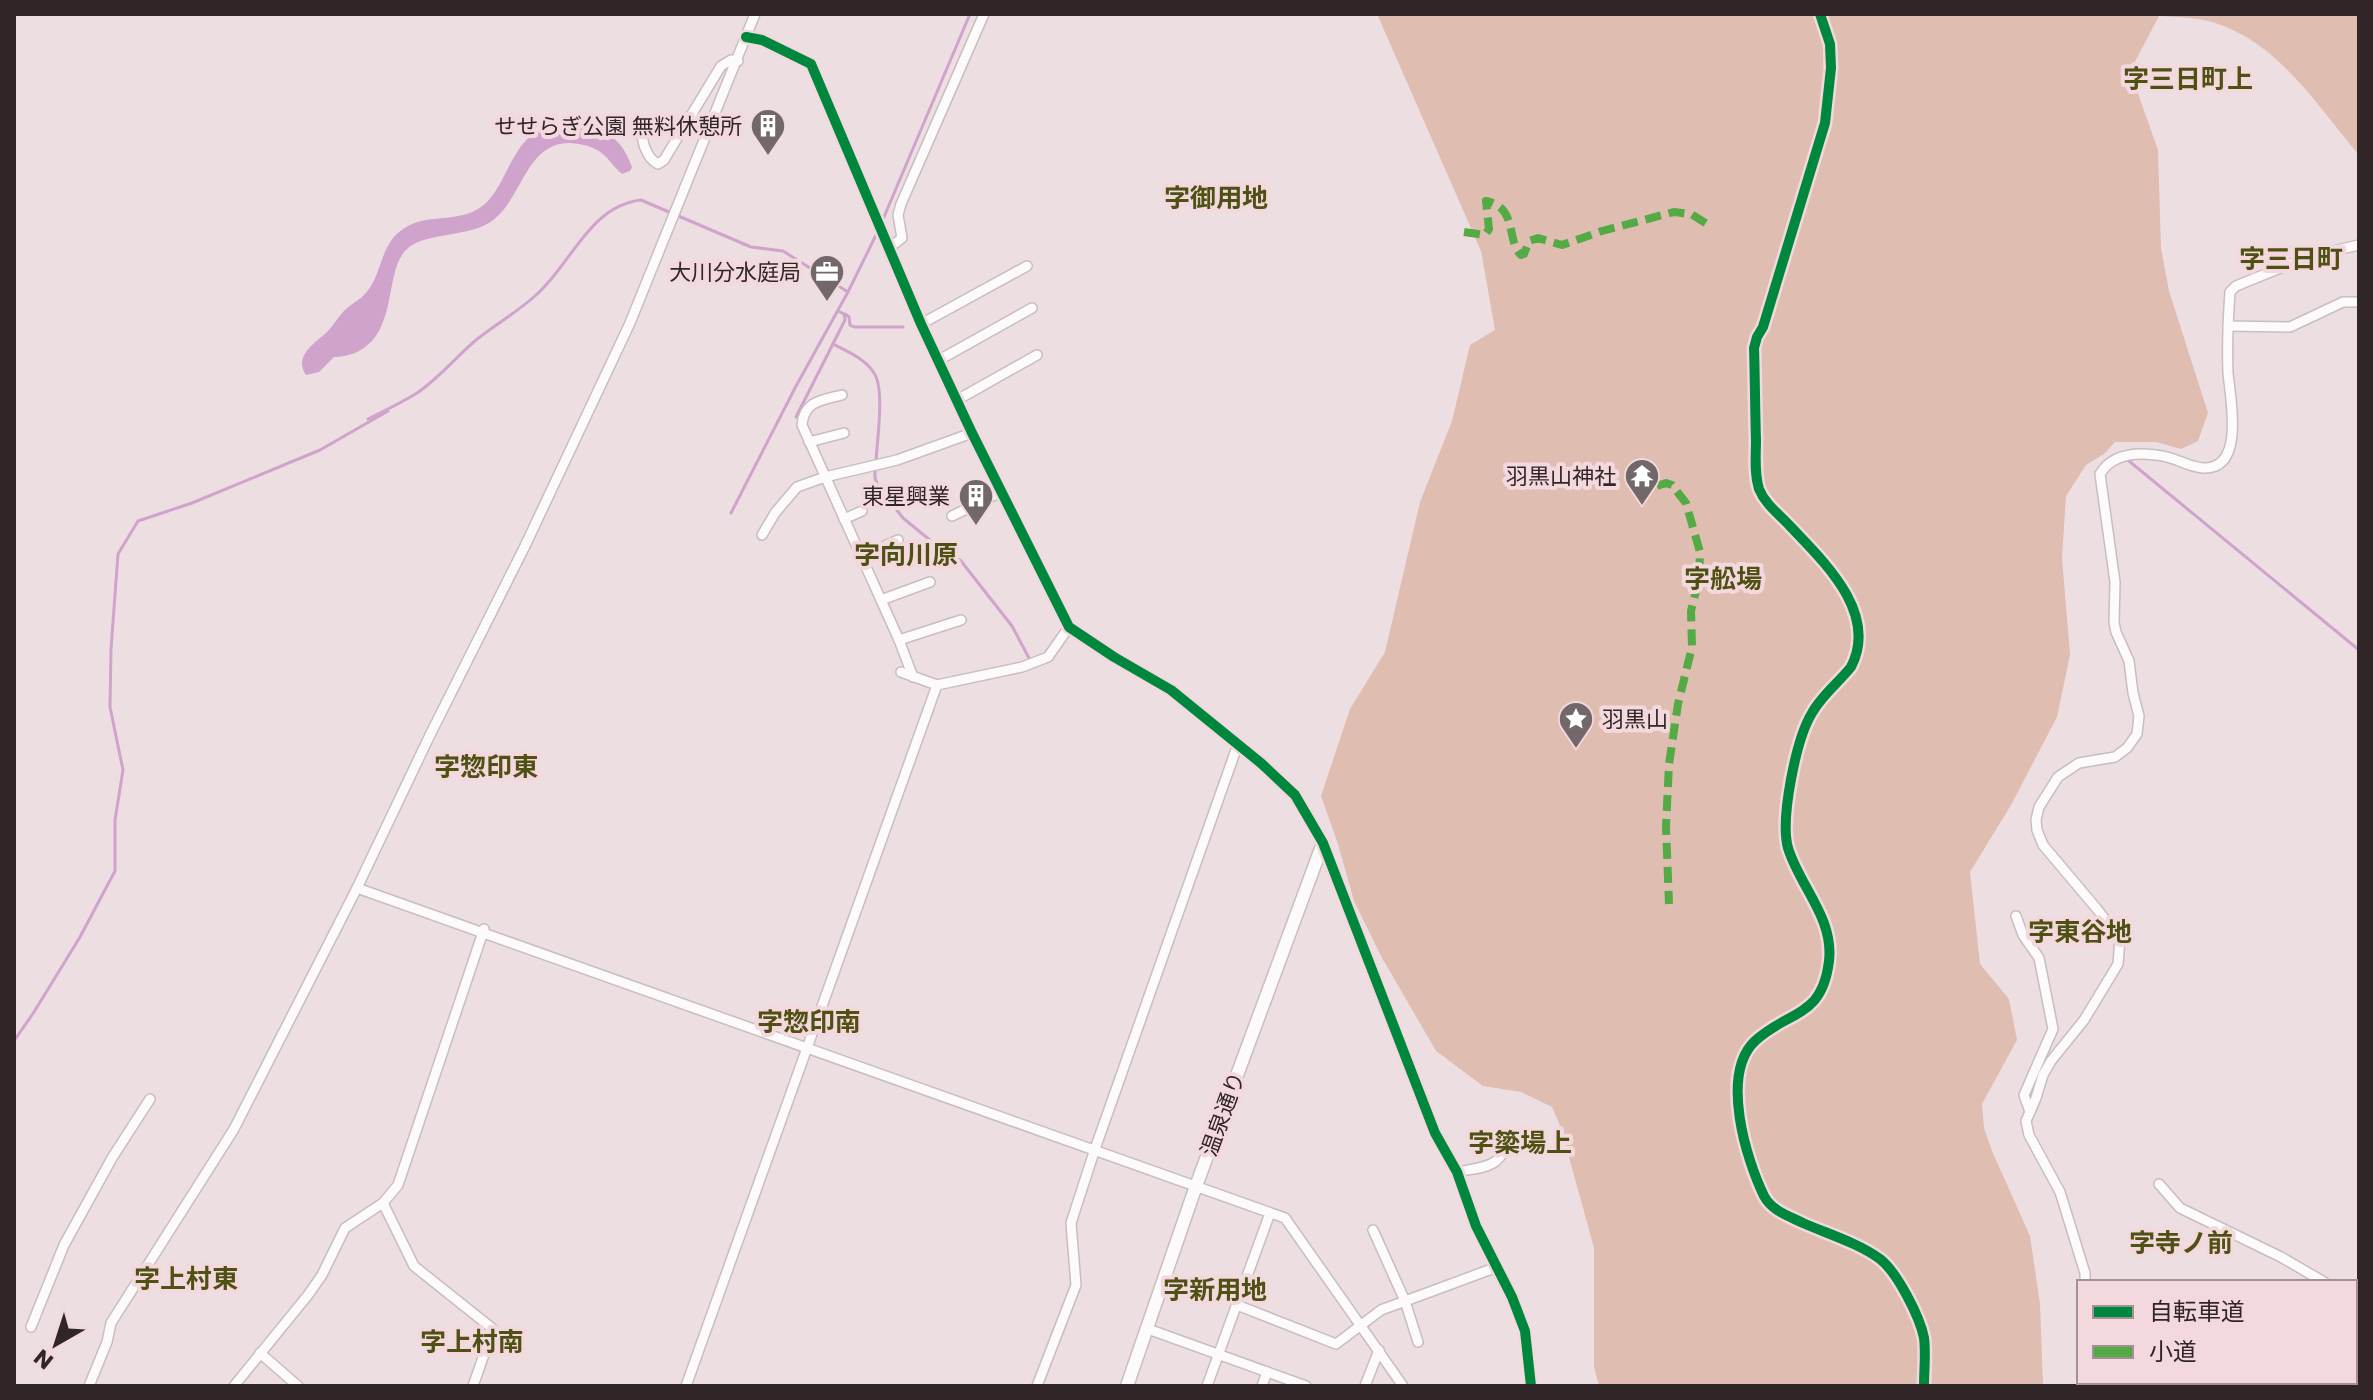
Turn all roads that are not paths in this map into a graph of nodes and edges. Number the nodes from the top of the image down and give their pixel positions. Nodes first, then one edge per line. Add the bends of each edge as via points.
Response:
1 (755, 14) edge
2 (984, 14) edge
3 (1820, 14) edge
4 (746, 37) junction
5 (738, 61) junction
6 (642, 127) dead end
7 (887, 244) junction
8 (2359, 245) edge
9 (1027, 266) dead end
10 (2359, 302) edge
11 (1032, 308) dead end
12 (921, 324) junction
13 (2228, 326) junction
14 (1037, 355) dead end
15 (939, 360) junction
16 (842, 395) dead end
17 (957, 400) junction
18 (844, 433) dead end
19 (972, 433) junction
20 (809, 442) junction
21 (825, 477) junction
22 (1001, 492) junction
23 (862, 511) dead end
24 (952, 516) dead end
25 (844, 519) junction
26 (762, 535) dead end
27 (898, 540) dead end
28 (861, 557) junction
29 (930, 582) dead end
30 (881, 600) junction
31 (961, 620) dead end
32 (1069, 627) junction
33 (899, 640) junction
34 (901, 672) dead end
35 (913, 677) junction
36 (937, 685) junction
37 (1238, 744) junction
38 (1323, 843) junction
39 (357, 888) junction
40 (2016, 916) dead end
41 (484, 930) junction
42 (806, 1047) junction
43 (150, 1099) dead end
44 (2030, 1112) junction
45 (1536, 1134) dead end
46 (1095, 1149) junction
47 (1457, 1172) junction
48 (2159, 1184) dead end
49 (1196, 1186) junction
50 (383, 1203) junction
51 (1270, 1213) junction
52 (1373, 1230) dead end
53 (1497, 1267) junction
54 (2085, 1280) edge
55 (2321, 1280) edge
56 (1405, 1301) junction
57 (1237, 1305) junction
58 (31, 1327) dead end
59 (1362, 1327) junction
60 (1148, 1329) junction
61 (1418, 1342) dead end
62 (1379, 1350) junction
63 (260, 1353) junction
64 (1218, 1354) junction
65 (1267, 1372) junction
66 (89, 1386) edge
67 (234, 1386) edge
68 (298, 1386) edge
69 (473, 1386) edge
70 (686, 1386) edge
71 (1037, 1386) edge
72 (1127, 1386) edge
73 (1207, 1386) edge
74 (1262, 1386) edge
75 (1306, 1386) edge
76 (1365, 1386) edge
77 (1403, 1386) edge
78 (1531, 1386) edge
79 (1924, 1386) edge

1 - 4 street
2 - 7 street via 901,204 902,238
3 - 79 street via 1830,44 1825,123 1754,348 1757,477 1764,498 1845,592 1855,611 1859,642 1851,667 1812,712 1805,728 1786,824 1788,848 1826,926 1826,975 1805,1009 1752,1043 1737,1103 1742,1134 1766,1200 1780,1212 1879,1258 1899,1284 1922,1332
4 - 5 street
4 - 7 street via 811,64
5 - 6 street via 721,66 658,164 648,156
5 - 39 street via 630,323
7 - 12 street
8 - 13 street via 2310,256 2236,286 2230,292
9 - 12 street
10 - 13 street via 2343,302 2290,327
11 - 15 street
12 - 15 street
13 - 44 street via 2233,420 2225,458 2204,468 2167,457 2128,454 2100,474 2115,582 2114,623 2129,661 2137,734 2115,757 2079,763 2058,777 2036,820 2043,845 2120,939 2118,964 2051,1061
14 - 17 street
15 - 17 street
16 - 20 street via 815,402 803,416
17 - 19 street
18 - 20 street
19 - 21 street via 897,460
19 - 22 street
20 - 21 street
21 - 25 street
21 - 26 street via 797,487
22 - 24 street
22 - 32 street
23 - 25 street
25 - 28 street
27 - 28 street
28 - 30 street
29 - 30 street
30 - 33 street
31 - 33 street
32 - 36 street via 1048,657
32 - 37 street via 1171,690
33 - 35 street
34 - 35 street
35 - 36 street
36 - 42 street
37 - 38 street via 1295,795
37 - 46 street
38 - 47 street via 1435,1133
38 - 49 street, 温泉通り
39 - 41 street
39 - 66 street via 234,1129 111,1323
40 - 44 street via 2039,958 2053,1029 2024,1095
41 - 42 street
41 - 50 street via 398,1185
42 - 46 street
42 - 70 street
43 - 58 street via 64,1245
44 - 54 street via 2029,1135 2060,1192
45 - 47 street via 1516,1135 1494,1162
46 - 49 street
46 - 71 street via 1071,1223 1076,1285
47 - 53 street
48 - 55 street via 2180,1208
49 - 51 street
49 - 60 street, 温泉通り
50 - 63 street via 345,1228 322,1275
50 - 69 street via 414,1266 493,1329
51 - 57 street
51 - 59 street via 1285,1218
52 - 56 street
53 - 56 street
53 - 78 street via 1525,1331
56 - 59 street via 1381,1310
56 - 61 street
57 - 59 street via 1336,1344
57 - 64 street
59 - 62 street
60 - 64 street
60 - 72 street, 温泉通り
62 - 76 street
62 - 77 street
63 - 67 street
63 - 68 street
64 - 65 street
64 - 73 street
65 - 74 street
65 - 75 street

